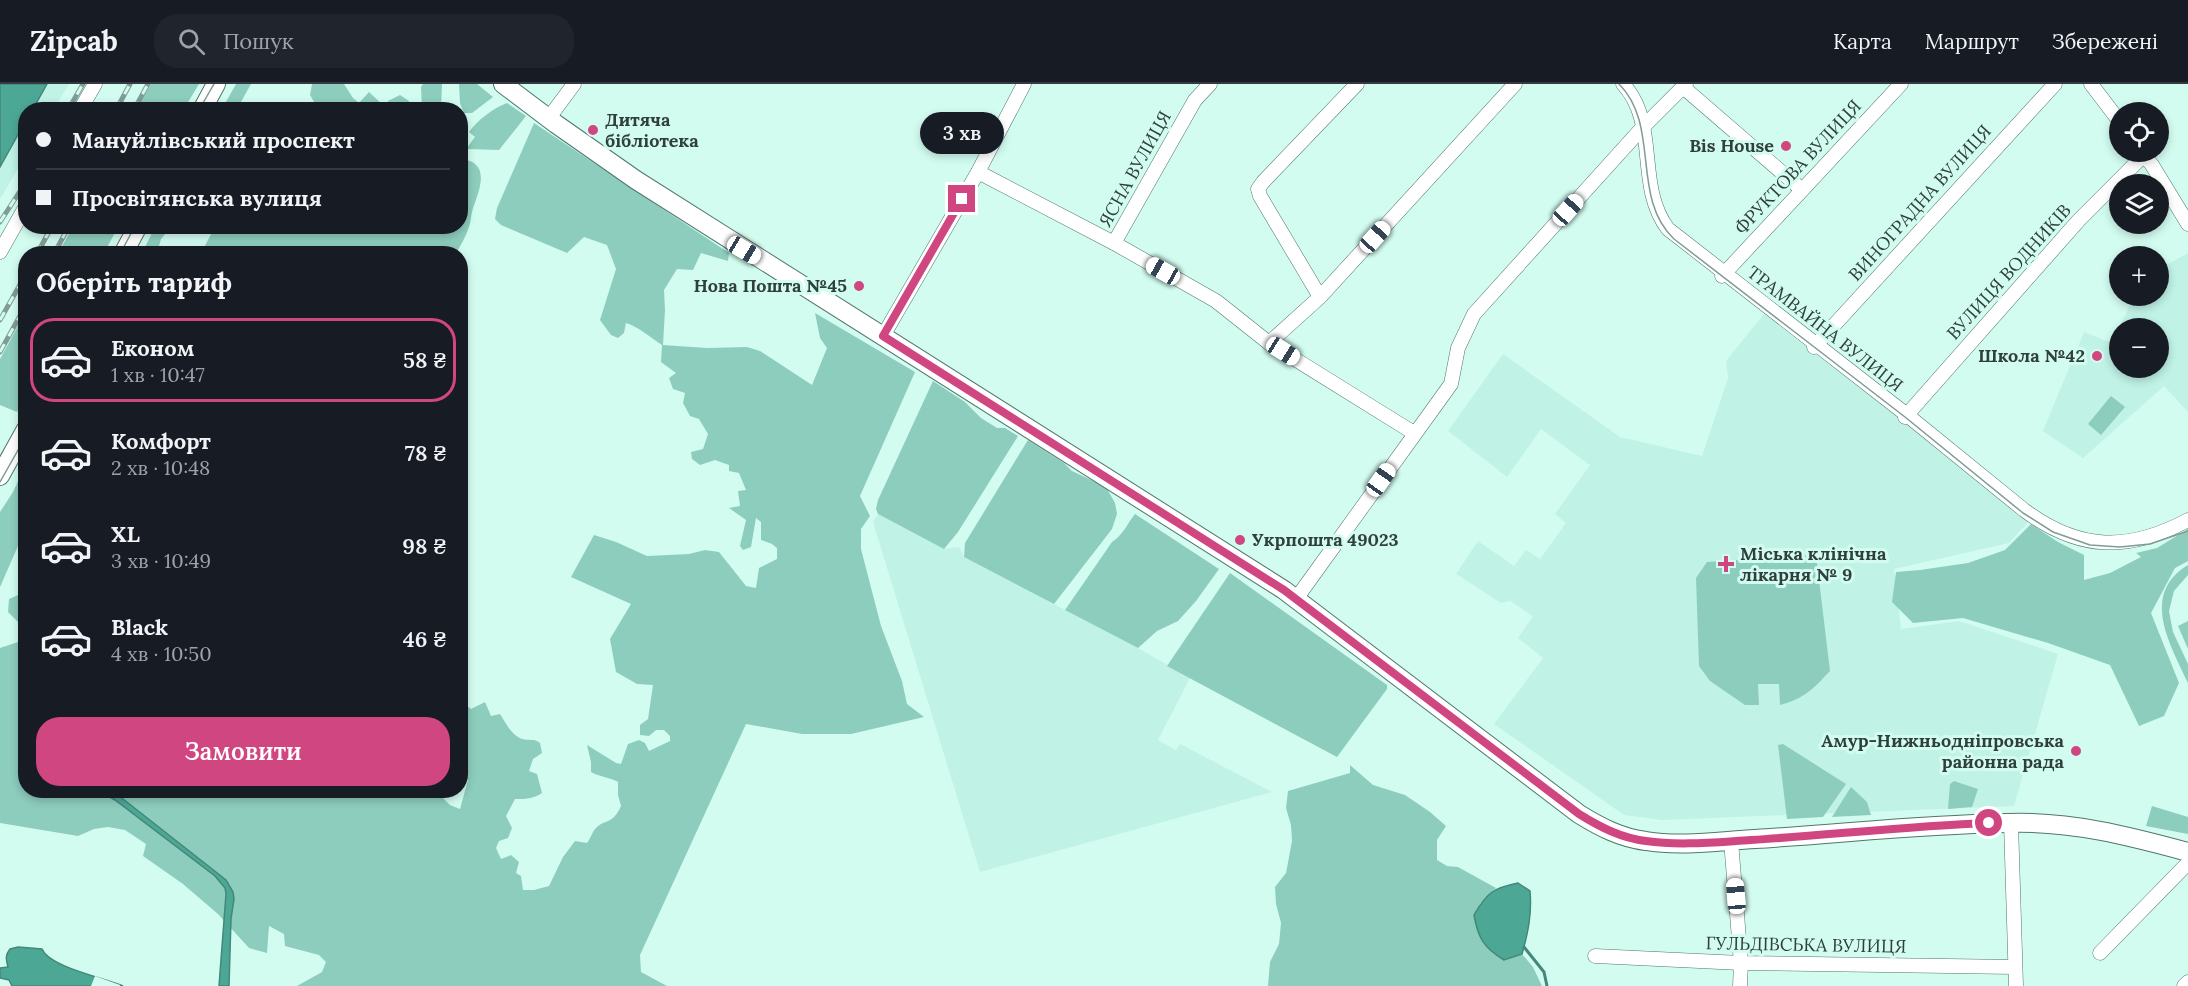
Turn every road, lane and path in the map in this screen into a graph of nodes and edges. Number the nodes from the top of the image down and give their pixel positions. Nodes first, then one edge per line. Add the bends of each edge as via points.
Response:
1 (95, 84) edge
2 (216, 84) edge
3 (503, 84) edge
4 (574, 84) edge
5 (1024, 84) edge
6 (1209, 84) edge
7 (1357, 84) edge
8 (1515, 84) edge
9 (1623, 84) edge
10 (2055, 84) edge
11 (2091, 84) edge
12 (1685, 86) edge
13 (1892, 87) edge
14 (85, 102) edge
15 (206, 102) edge
16 (2109, 108) edge
17 (548, 118) junction
18 (1643, 127) junction
19 (2134, 162) edge
20 (2149, 162) edge
21 (978, 172) junction
22 (1801, 189) junction
23 (18, 220) edge
24 (2188, 224) edge
25 (1114, 243) junction
26 (0, 252) edge
27 (1723, 275) junction
28 (1320, 297) junction
29 (883, 336) junction
30 (1269, 343) junction
31 (1815, 346) junction
32 (1906, 416) junction
33 (1414, 433) junction
34 (18, 443) edge
35 (0, 476) edge
36 (2188, 520) edge
37 (1296, 599) junction
38 (2011, 823) junction
39 (1731, 841) junction
40 (2188, 852) edge
41 (2188, 863) edge
42 (2100, 953) dead end
43 (1595, 956) dead end
44 (1741, 963) junction
45 (2015, 967) junction
46 (2188, 982) edge
47 (1740, 986) edge
48 (2016, 986) edge
49 (2184, 986) edge

1 - 14 street
2 - 15 main road
3 - 17 main road
4 - 17 street
5 - 21 street
6 - 25 street, ЯСНА ВУЛИЦЯ via 1195,100
7 - 28 street via 1258,189
8 - 28 street
9 - 18 street, ТРАМВАЙНА ВУЛИЦЯ via 1635,100
10 - 31 street, ВИНОГРАДНА ВУЛИЦЯ
11 - 16 street
12 - 18 street
12 - 22 street
13 - 22 street, ФРУКТОВА ВУЛИЦЯ
17 - 29 main road via 654,192
18 - 27 street, ТРАМВАЙНА ВУЛИЦЯ via 1653,196 1661,219 1676,237
18 - 33 street via 1474,314 1458,348 1450,384
19 - 32 street, ВУЛИЦЯ ВОДНИКІВ
20 - 24 street
21 - 25 street
21 - 29 street
22 - 27 street, ФРУКТОВА ВУЛИЦЯ
23 - 26 street
25 - 30 street via 1216,301
27 - 31 street, ТРАМВАЙНА ВУЛИЦЯ
28 - 30 street
29 - 37 main road
30 - 33 street
31 - 32 street, ТРАМВАЙНА ВУЛИЦЯ
32 - 36 street, ТРАМВАЙНА ВУЛИЦЯ via 2034,518 2064,534 2088,541 2133,542
33 - 37 street
34 - 35 main road
37 - 39 main road via 1601,827 1646,842
38 - 39 main road
38 - 40 main road via 2085,827
38 - 45 street
39 - 44 street
41 - 42 street
43 - 44 street, ГУЛЬДІВСЬКА ВУЛИЦЯ
44 - 45 street, ГУЛЬДІВСЬКА ВУЛИЦЯ
44 - 47 street
45 - 48 street
46 - 49 street

